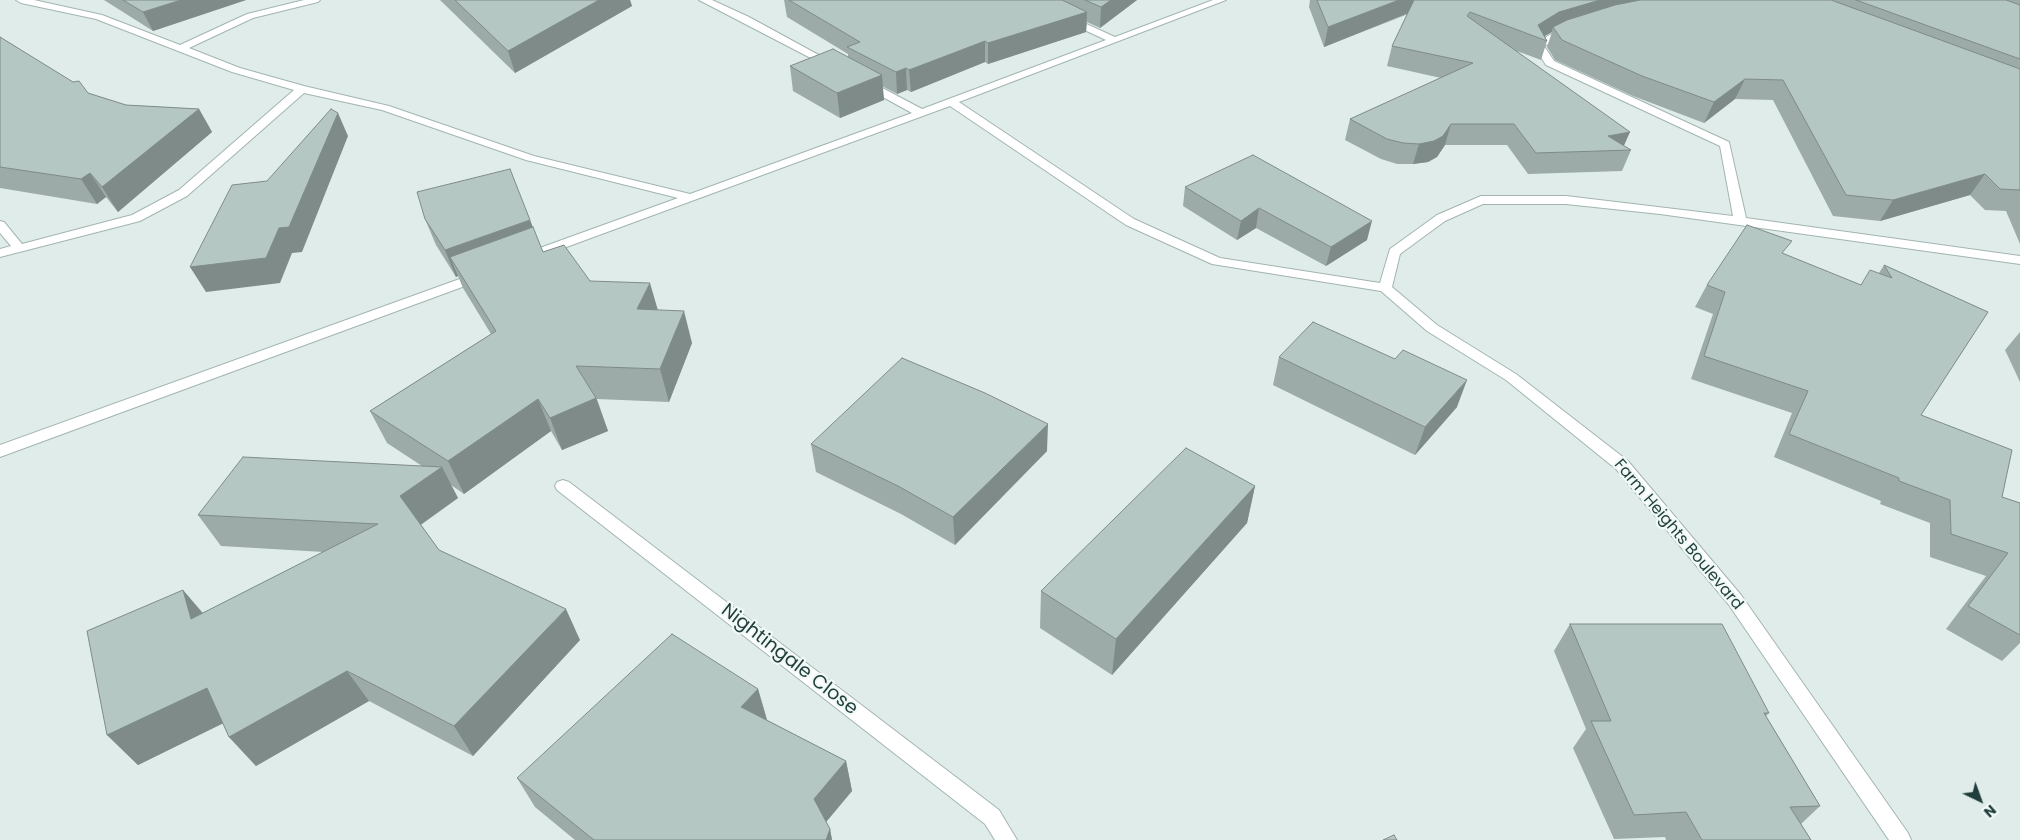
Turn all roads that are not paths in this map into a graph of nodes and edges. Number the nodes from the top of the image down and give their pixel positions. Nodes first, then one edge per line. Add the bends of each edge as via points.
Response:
1 (21, 0) edge
2 (261, 0) edge
3 (315, 0) edge
4 (704, 0) edge
5 (1221, 0) edge
6 (250, 16) junction
7 (1063, 16) edge
8 (1580, 27) edge
9 (1114, 40) junction
10 (180, 50) junction
11 (842, 71) edge
12 (860, 80) edge
13 (302, 90) junction
14 (952, 102) junction
15 (921, 113) junction
16 (691, 198) junction
17 (1740, 221) junction
18 (0, 225) edge
19 (18, 248) junction
20 (0, 253) edge
21 (523, 259) edge
22 (2020, 260) edge
23 (495, 270) edge
24 (1385, 288) junction
25 (0, 451) edge
26 (563, 486) dead end
27 (1008, 840) edge
28 (1901, 840) edge

1 - 10 street via 99,17
2 - 6 street
3 - 6 street
4 - 11 street
5 - 9 street
6 - 10 street
7 - 9 street
8 - 17 street via 1538,45 1550,63 1725,144
9 - 14 street
10 - 13 street
12 - 15 street
13 - 16 street via 385,108 530,158
13 - 19 street via 183,193 136,218
14 - 15 street
14 - 24 street via 1130,222 1217,261
15 - 16 street
16 - 21 street
17 - 22 street
17 - 24 street via 1566,200 1481,200 1441,218 1394,252
18 - 19 street
19 - 20 street
23 - 25 street
24 - 28 street, Farm Heights Boulevard via 1432,328 1511,377 1622,465 1735,600
26 - 27 street, Nightingale Close via 992,817

